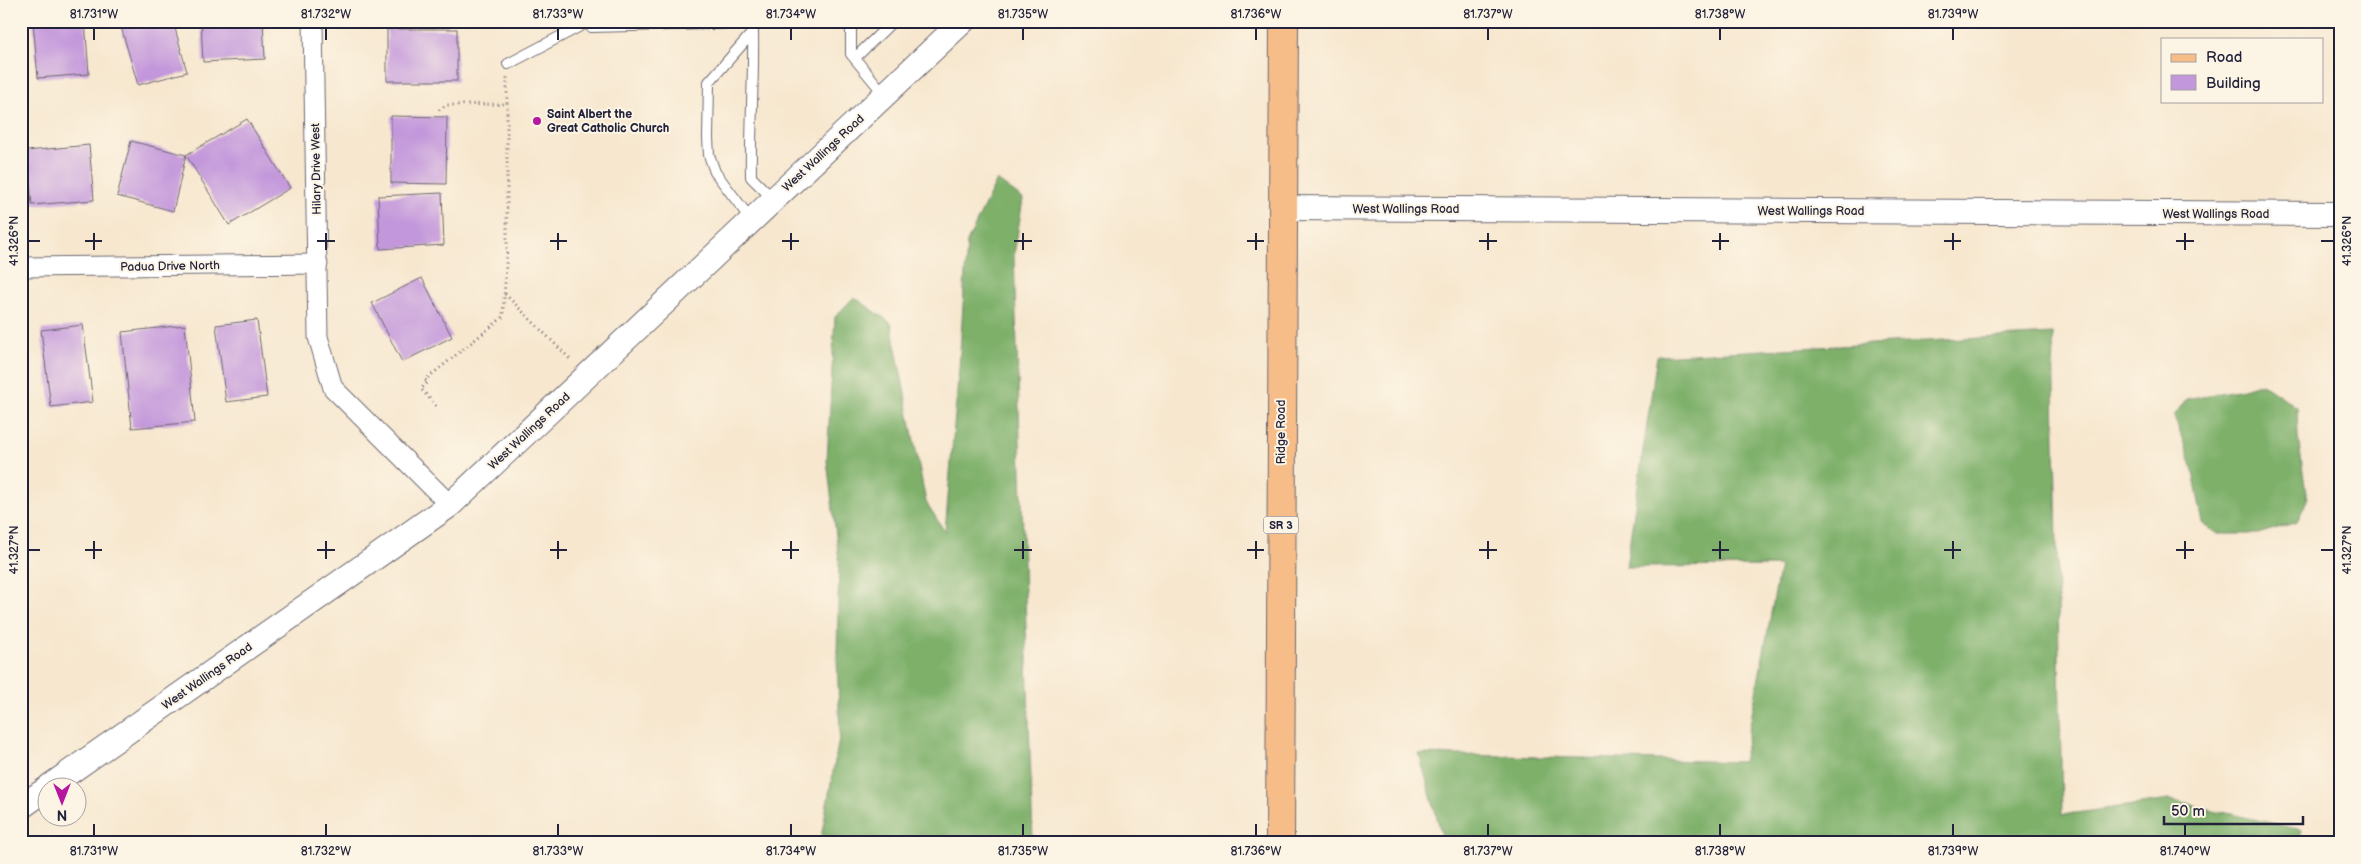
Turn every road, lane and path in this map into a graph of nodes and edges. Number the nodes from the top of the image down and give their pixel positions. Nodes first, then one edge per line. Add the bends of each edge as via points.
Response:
1 (312, 21) edge
2 (851, 21) edge
3 (893, 21) edge
4 (963, 21) edge
5 (1284, 21) edge
6 (586, 22) edge
7 (753, 25) edge
8 (855, 58) junction
9 (508, 64) joint
10 (885, 95) junction
11 (506, 104) junction
12 (439, 110) dead end
13 (774, 200) junction
14 (1282, 208) junction
15 (2340, 214) edge
16 (752, 220) junction
17 (318, 264) junction
18 (21, 268) edge
19 (504, 294) junction
20 (571, 360) dead end
21 (436, 406) dead end
22 (450, 505) junction
23 (65, 776) edge
24 (38, 795) edge
25 (21, 807) edge
26 (1280, 843) edge

1 - 17 street, Hilary Drive West
2 - 8 lane via 851,54
3 - 8 lane
4 - 10 street, West Wallings Road
5 - 14 main road, Ridge Road / SR 3
6 - 7 lane via 591,27
6 - 9 lane
7 - 13 lane via 752,177
7 - 16 lane via 709,82 708,138 715,172
8 - 10 lane
9 - 11 path
10 - 13 street, West Wallings Road
11 - 12 path via 447,105
11 - 19 path
13 - 16 street, West Wallings Road
14 - 15 street, West Wallings Road
14 - 26 main road, Ridge Road / SR 3
16 - 22 street, West Wallings Road
17 - 18 street, Padua Drive North
17 - 22 street, Hilary Drive West via 318,337 333,388
19 - 20 path
19 - 21 path via 503,317 425,380 428,382 421,390
22 - 23 street, West Wallings Road
24 - 25 street, West Wallings Road

